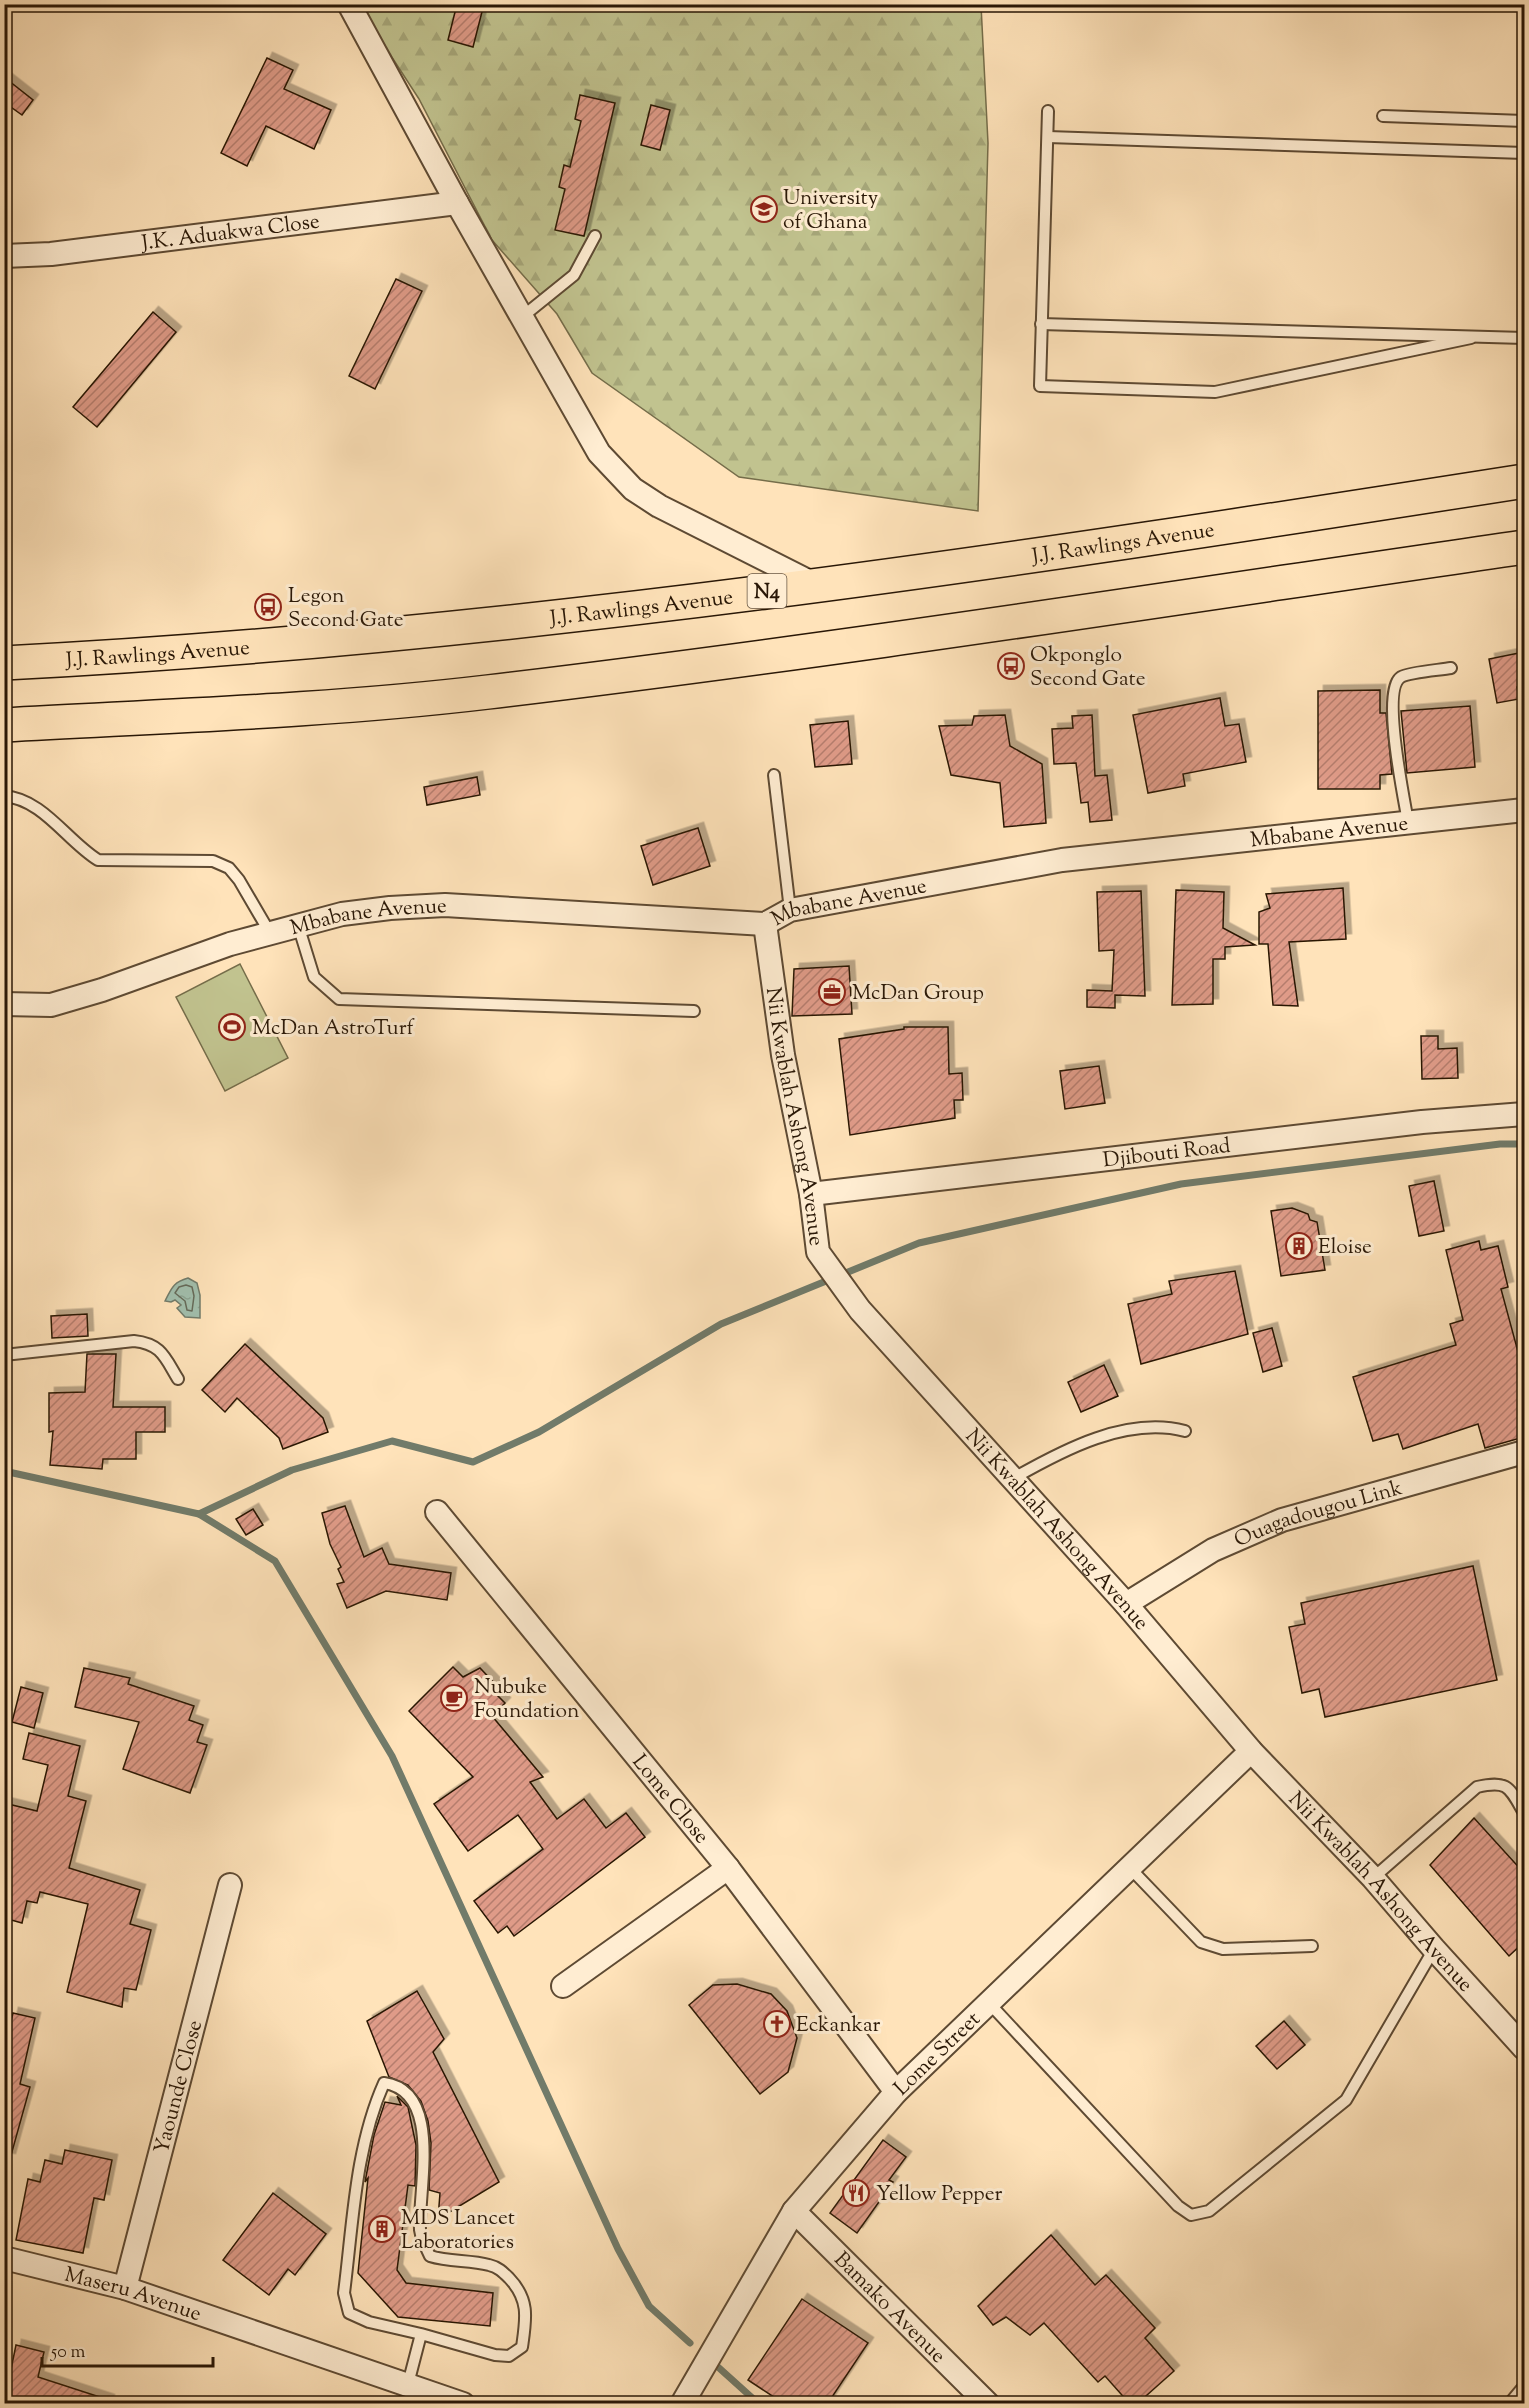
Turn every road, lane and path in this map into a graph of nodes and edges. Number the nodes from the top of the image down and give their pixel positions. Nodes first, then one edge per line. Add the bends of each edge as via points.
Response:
1 (349, 4) edge
2 (1048, 111) dead end
3 (1383, 116) dead end
4 (1524, 121) edge
5 (1048, 137) junction
6 (1524, 153) edge
7 (457, 203) junction
8 (595, 236) dead end
9 (4, 256) edge
10 (522, 317) junction
11 (1041, 324) junction
12 (1472, 338) junction
13 (1524, 338) edge
14 (1524, 481) edge
15 (1524, 548) edge
16 (816, 585) junction
17 (4, 663) edge
18 (1451, 668) dead end
19 (4, 725) edge
20 (774, 775) dead end
21 (4, 796) edge
22 (1524, 810) edge
23 (1408, 822) junction
24 (790, 910) junction
25 (765, 924) junction
26 (298, 925) junction
27 (270, 933) junction
28 (4, 1004) edge
29 (694, 1011) dead end
30 (1524, 1114) edge
31 (811, 1194) junction
32 (4, 1355) edge
33 (178, 1379) dead end
34 (1185, 1431) dead end
35 (1524, 1452) edge
36 (1014, 1478) junction
37 (437, 1512) dead end
38 (1126, 1604) junction
39 (1251, 1751) junction
40 (1524, 1813) edge
41 (728, 1868) junction
42 (1130, 1868) junction
43 (1373, 1878) junction
44 (230, 1886) dead end
45 (1312, 1946) dead end
46 (1434, 1949) junction
47 (563, 1986) dead end
48 (989, 2003) junction
49 (1524, 2048) edge
50 (896, 2092) junction
51 (794, 2211) junction
52 (4, 2258) edge
53 (124, 2288) junction
54 (421, 2334) junction
55 (408, 2384) junction
56 (1524, 2386) edge
57 (463, 2403) edge
58 (682, 2403) edge
59 (988, 2403) edge
60 (1509, 2403) edge

1 - 7 street
2 - 5 lane
3 - 4 lane
5 - 6 lane
5 - 11 lane
7 - 9 street, J.K. Aduakwa Close via 51,254
7 - 10 street
8 - 10 lane via 574,275
10 - 16 street via 599,453 633,489 658,506
11 - 12 lane
11 - 12 lane via 1040,386 1051,387 1215,392
12 - 13 lane
14 - 16 highway, J.J. Rawlings Avenue / N4
15 - 19 highway via 484,692
16 - 17 highway, J.J. Rawlings Avenue / N4 via 503,625 131,657
18 - 23 lane via 1401,677 1393,686 1391,707
20 - 24 lane
21 - 27 lane via 32,805 98,860 213,861 229,868
22 - 23 street, Mbabane Avenue
23 - 24 street, Mbabane Avenue via 1062,860
24 - 25 street, Mbabane Avenue
25 - 26 street, Mbabane Avenue via 445,905 342,914
25 - 31 street, Nii Kwablah Ashong Avenue via 783,1055
26 - 27 street, Mbabane Avenue
26 - 29 lane via 314,977 339,999
27 - 28 street, Mbabane Avenue via 51,1005
30 - 31 street, Djibouti Road via 1422,1122
31 - 36 street, Nii Kwablah Ashong Avenue via 818,1252 860,1310
32 - 33 lane via 134,1341 149,1343 159,1349
34 - 36 lane via 1167,1426 1123,1432 1064,1450
35 - 38 street, Ouagadougou Link via 1282,1520 1213,1550
36 - 38 street, Nii Kwablah Ashong Avenue
37 - 41 street, Lome Close
38 - 39 street, Nii Kwablah Ashong Avenue
39 - 42 street, Lome Street
39 - 43 street, Nii Kwablah Ashong Avenue
40 - 43 lane via 1510,1789 1497,1783 1477,1787
41 - 47 street
41 - 50 street, Lome Close
42 - 45 lane via 1202,1942 1223,1949
42 - 48 street, Lome Street
43 - 46 street, Nii Kwablah Ashong Avenue
44 - 53 street, Yaounde Close
46 - 48 lane via 1346,2100 1209,2211 1191,2215 1178,2206
46 - 49 street, Nii Kwablah Ashong Avenue
48 - 50 street, Lome Street
50 - 51 street, Lome Street
51 - 58 street, Lome Street
51 - 59 street, Bamako Avenue
52 - 53 street, Maseru Avenue
53 - 55 street, Maseru Avenue
54 - 54 lane via 508,2356 522,2347 527,2312 524,2298 501,2270 430,2256 420,2231 425,2142 420,2120 409,2094 399,2085 384,2083 363,2151 344,2293 349,2313 369,2322
54 - 55 lane
55 - 57 street, Maseru Avenue
56 - 60 lane

